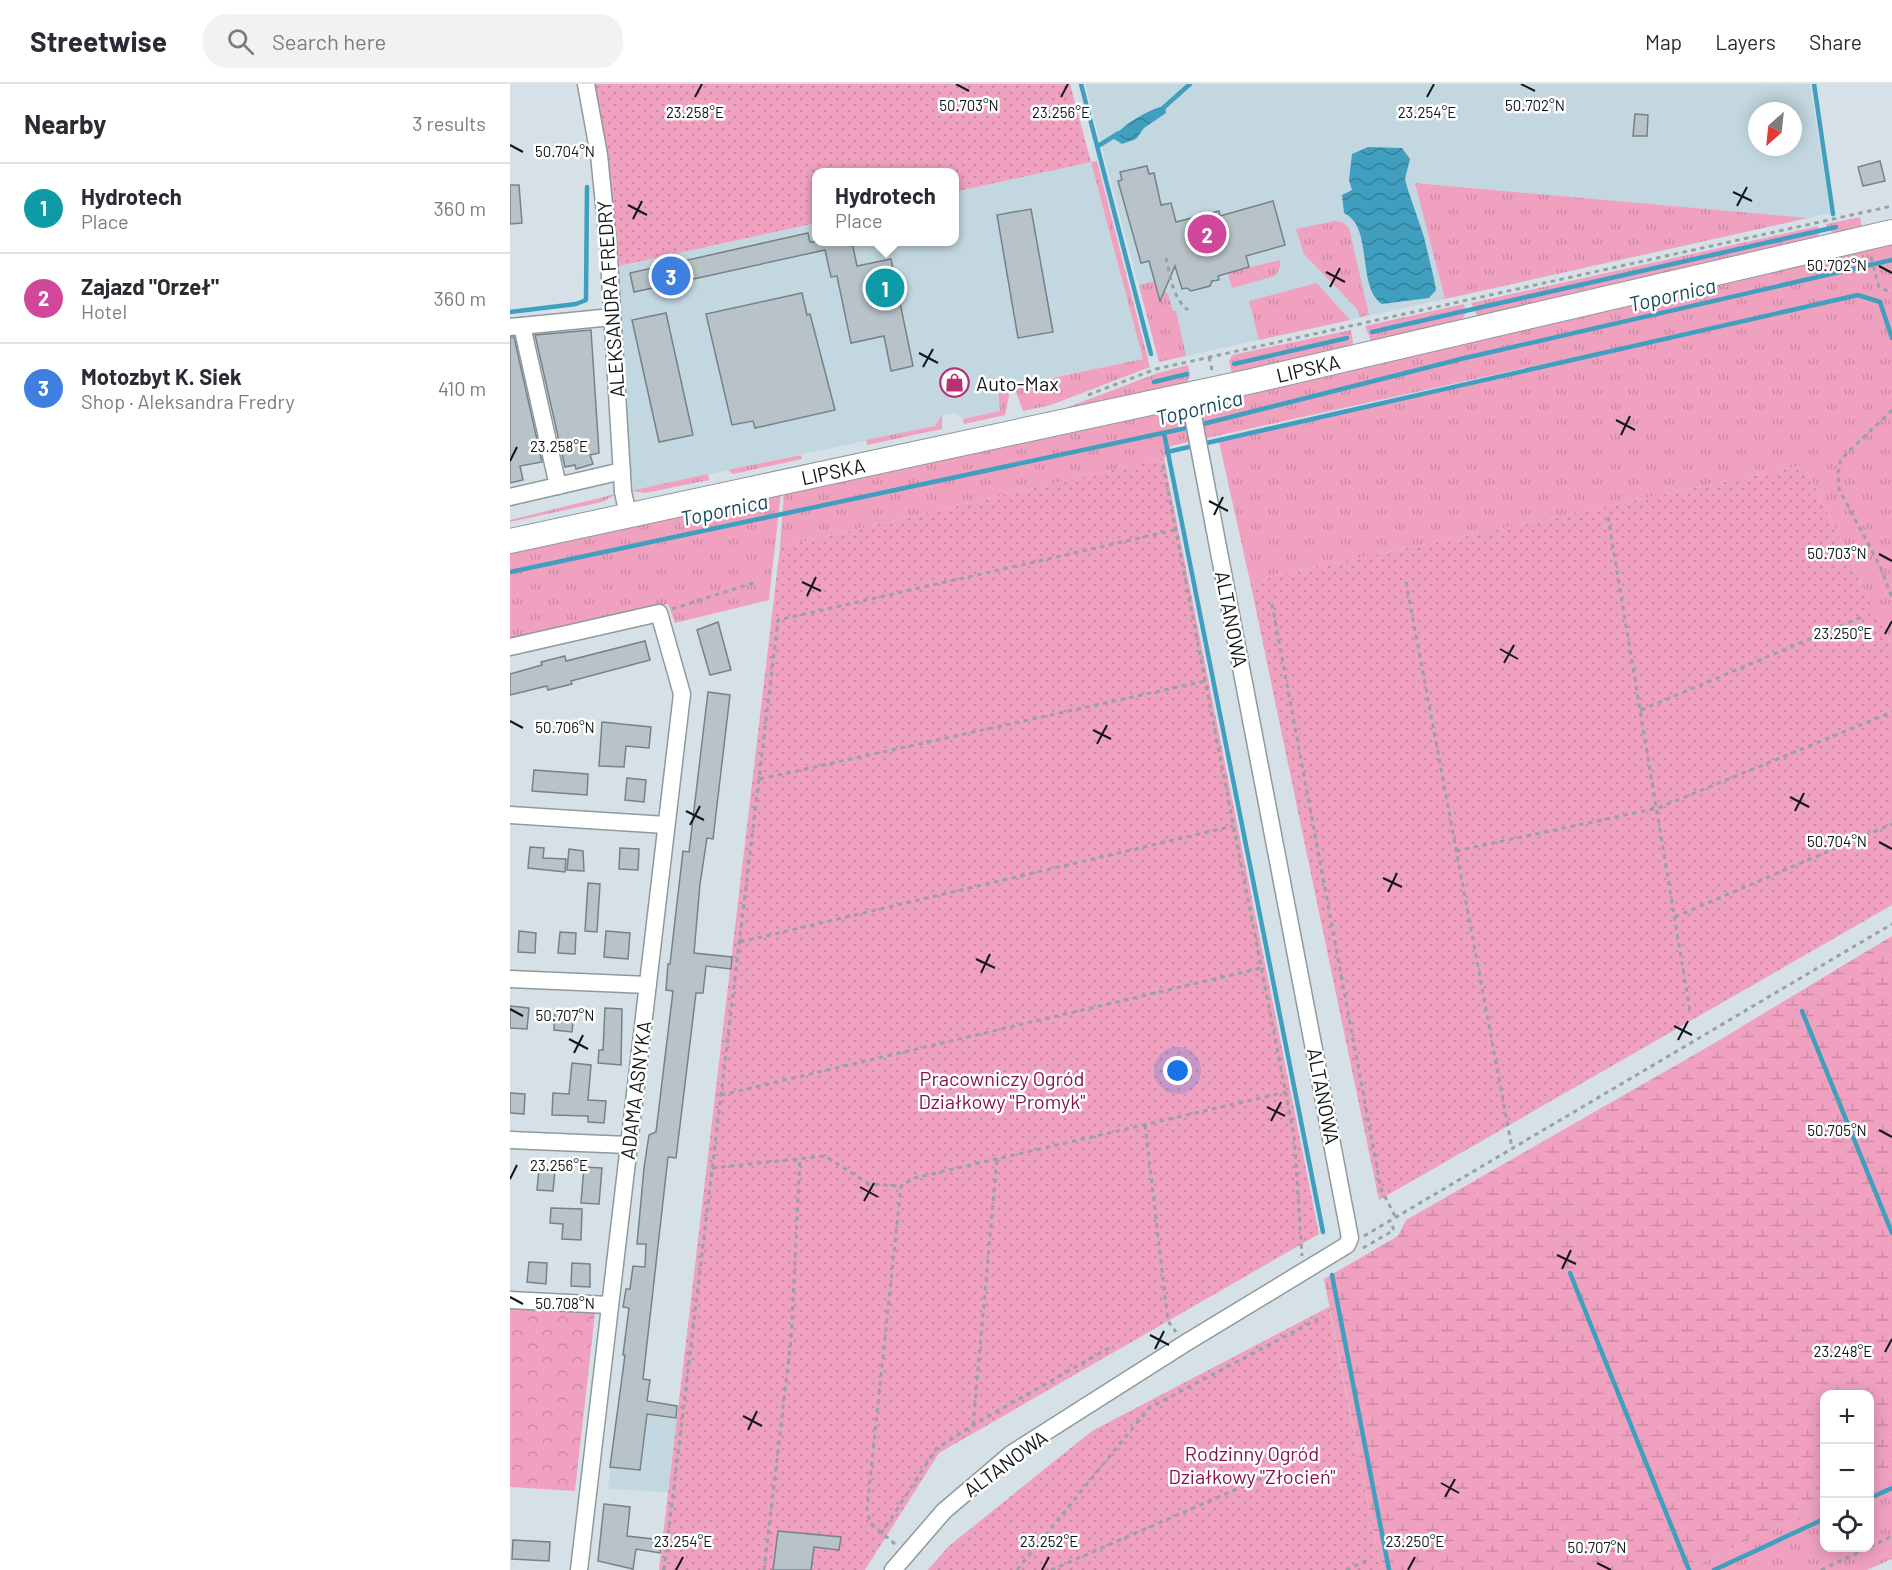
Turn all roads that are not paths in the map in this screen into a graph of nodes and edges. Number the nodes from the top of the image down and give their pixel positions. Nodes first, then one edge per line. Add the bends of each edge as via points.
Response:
1 (586, 84) edge
2 (1892, 232) edge
3 (612, 317) junction
4 (516, 326) edge
5 (1190, 403) junction
6 (621, 471) junction
7 (558, 486) junction
8 (510, 497) edge
9 (628, 515) junction
10 (510, 541) edge
11 (510, 647) edge
12 (510, 815) edge
13 (666, 825) junction
14 (510, 979) edge
15 (648, 985) junction
16 (510, 1140) edge
17 (628, 1145) junction
18 (510, 1300) edge
19 (609, 1305) junction
20 (579, 1570) edge
21 (893, 1570) edge

1 - 3 street, ALEKSANDRA FREDRY via 599,155
2 - 5 main road, LIPSKA
3 - 4 street
3 - 6 street, ALEKSANDRA FREDRY
4 - 7 street
5 - 9 main road, LIPSKA
5 - 21 street, ALTANOWA via 1350,1234 1347,1245 996,1465 944,1510
6 - 7 street
6 - 9 street, ALEKSANDRA FREDRY
7 - 8 street
9 - 10 main road, LIPSKA
11 - 13 street, ADAMA ASNYKA via 659,613 682,694
12 - 13 street
13 - 15 street, ADAMA ASNYKA
14 - 15 street
15 - 17 street, ADAMA ASNYKA
16 - 17 street
17 - 19 street, ADAMA ASNYKA
18 - 19 street
19 - 20 street, ADAMA ASNYKA

